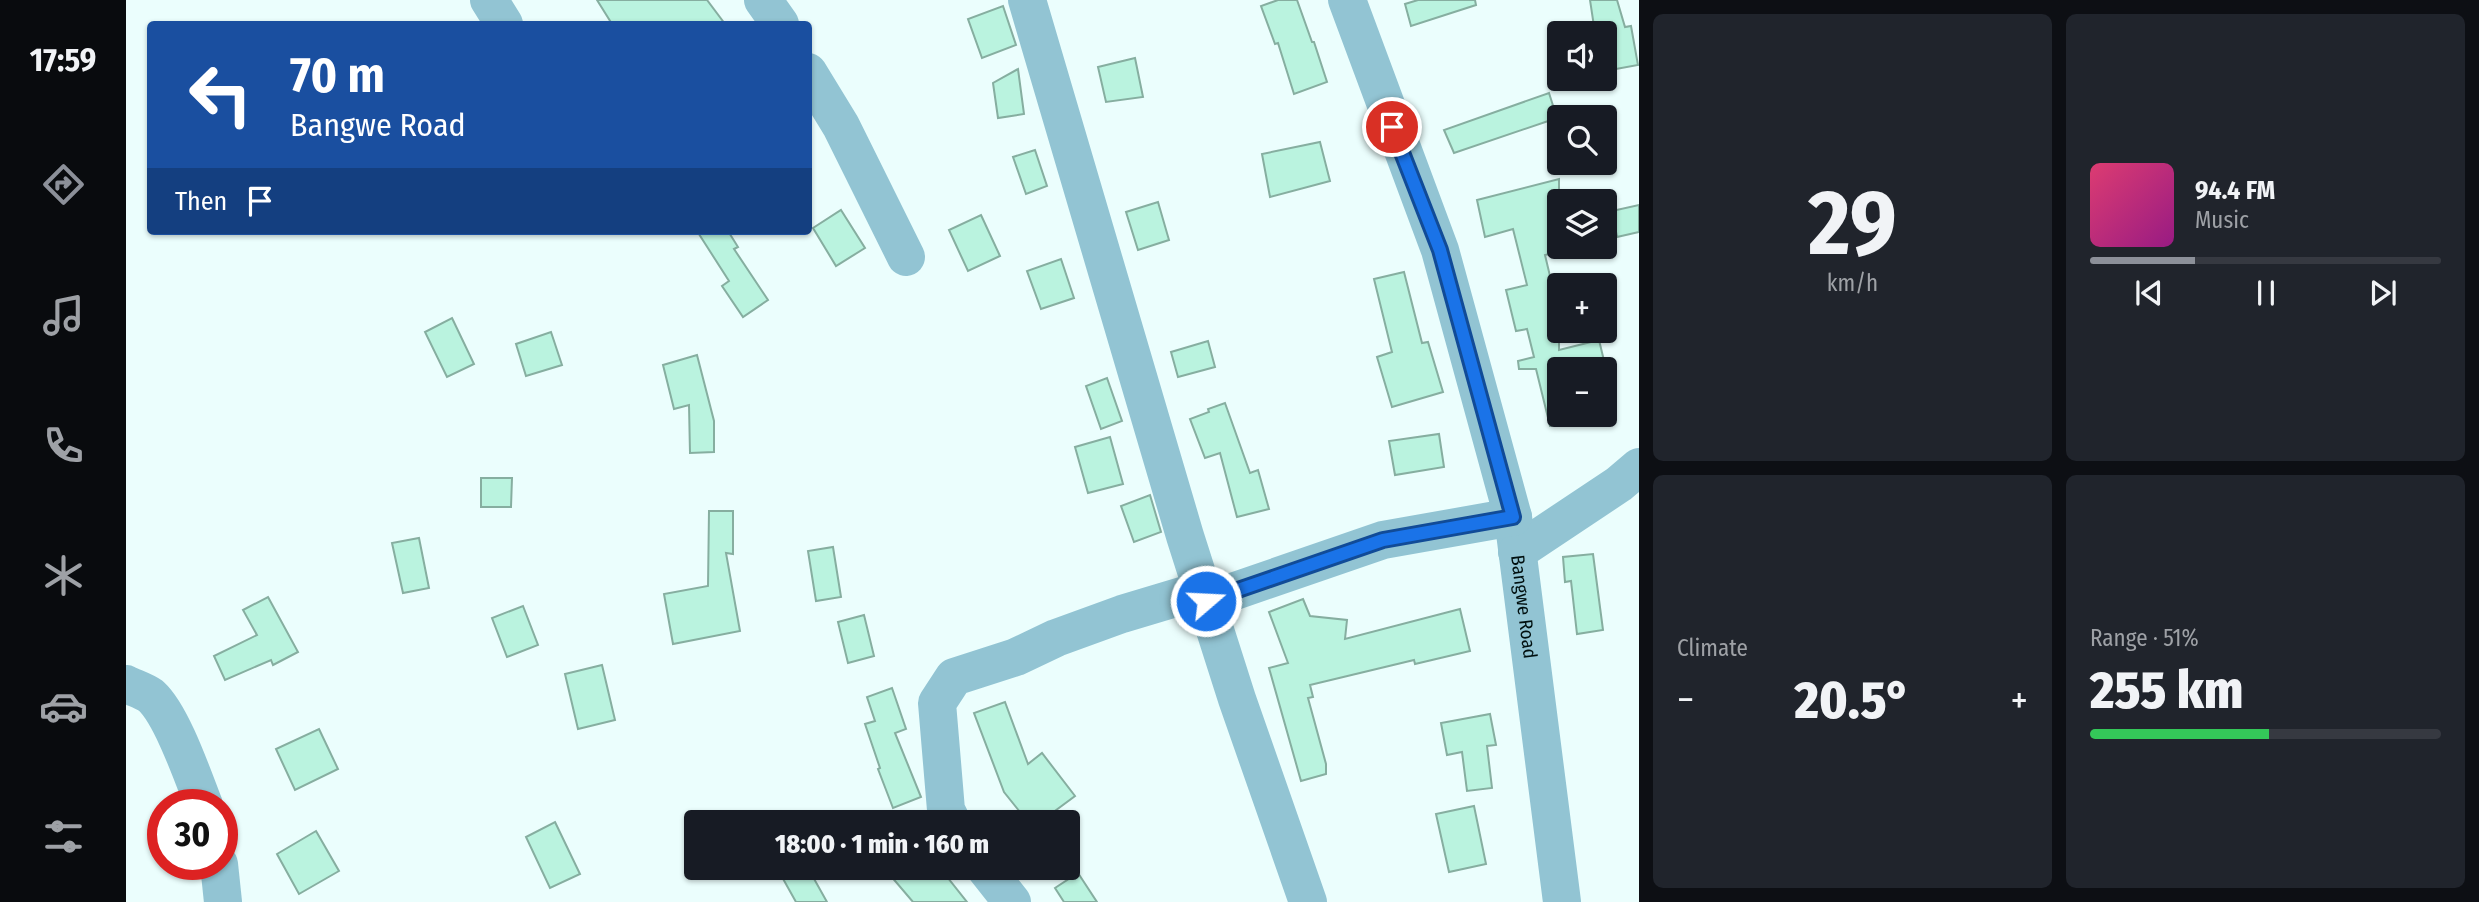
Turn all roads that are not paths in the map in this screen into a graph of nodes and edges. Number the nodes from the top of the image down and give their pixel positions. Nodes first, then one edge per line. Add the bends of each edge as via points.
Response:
1 (489, 0) edge
2 (763, 0) edge
3 (1027, 0) edge
4 (1347, 0) edge
5 (502, 21) edge
6 (778, 21) edge
7 (812, 79) edge
8 (906, 257) dead end
9 (1639, 467) edge
10 (1515, 534) junction
11 (1204, 595) junction
12 (126, 684) edge
13 (198, 789) edge
14 (946, 810) edge
15 (221, 880) edge
16 (995, 880) edge
17 (223, 902) edge
18 (1012, 902) edge
19 (1308, 902) edge
20 (1562, 902) edge

1 - 5 street
2 - 6 street
3 - 11 street
4 - 10 street, Bangwe Road via 1440,250
7 - 8 street via 848,138
9 - 10 street via 1619,484
10 - 11 street via 1383,540
10 - 20 street, Bangwe Road
11 - 14 street via 1122,614 954,677 937,703
11 - 19 street
12 - 13 street via 149,695 160,707
15 - 17 street
16 - 18 street

